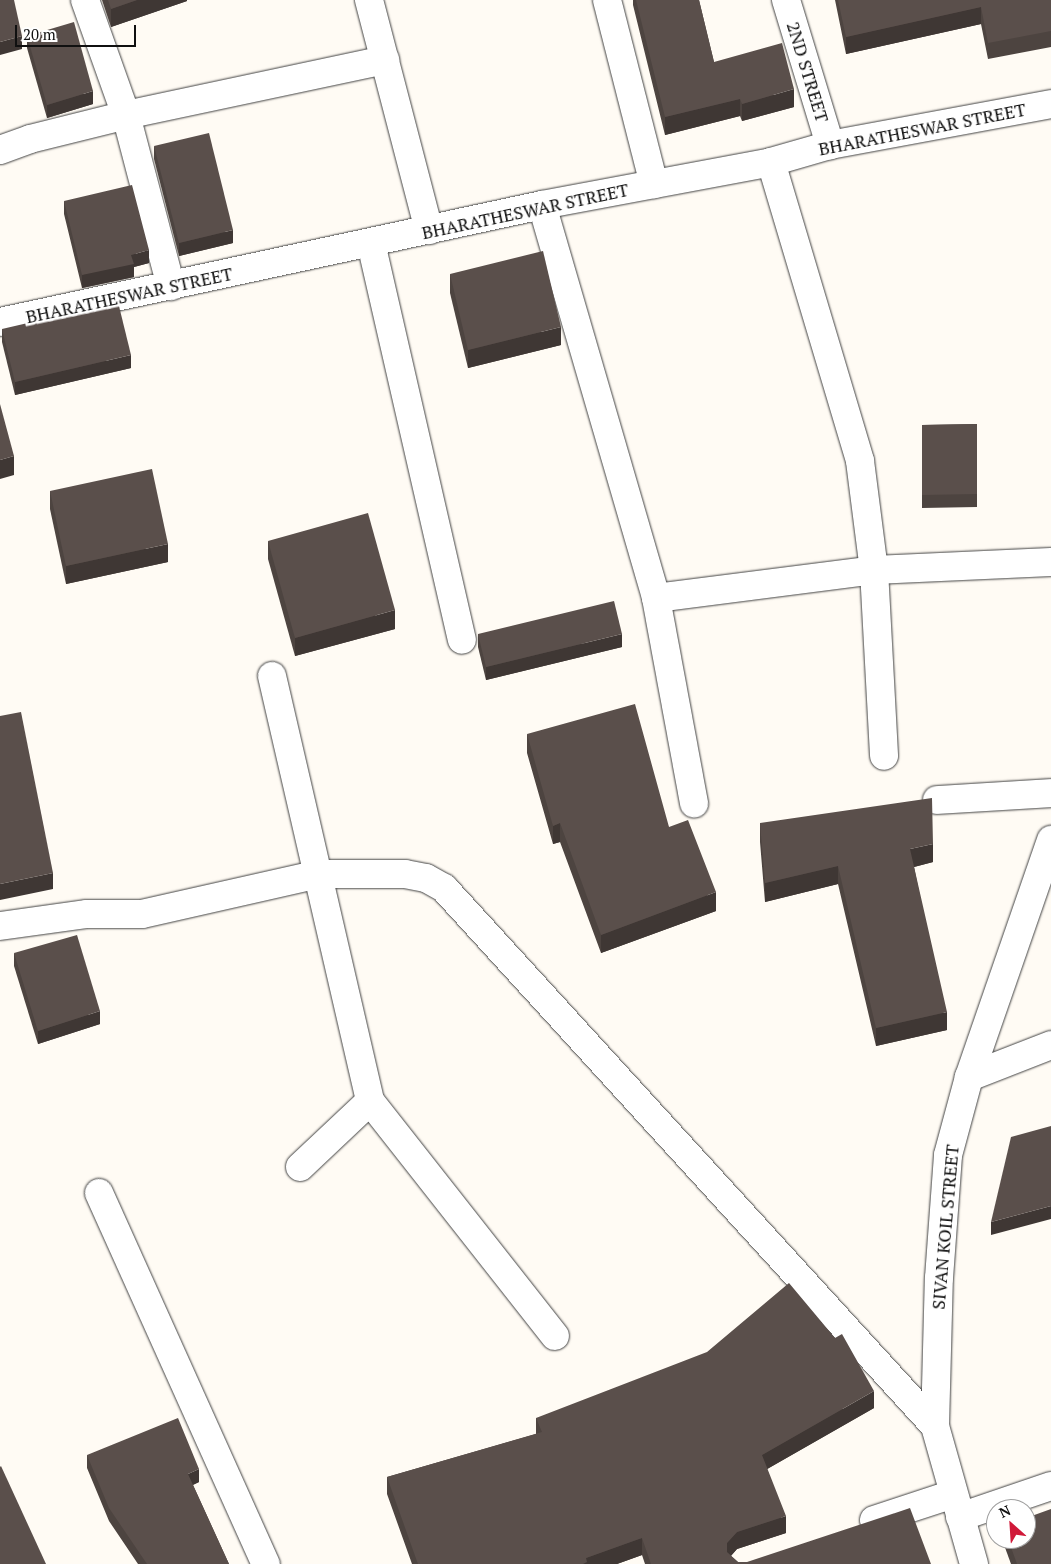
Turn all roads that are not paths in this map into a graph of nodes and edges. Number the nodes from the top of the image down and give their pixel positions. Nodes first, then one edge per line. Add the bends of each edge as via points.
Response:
1 (85, 0) edge
2 (369, 0) edge
3 (607, 0) edge
4 (786, 0) edge
5 (385, 60) junction
6 (1051, 104) edge
7 (126, 115) junction
8 (830, 145) junction
9 (0, 150) edge
10 (771, 162) junction
11 (654, 184) junction
12 (542, 205) junction
13 (429, 230) junction
14 (370, 244) junction
15 (171, 286) junction
16 (0, 322) edge
17 (1051, 562) edge
18 (874, 570) junction
19 (656, 598) junction
20 (462, 640) dead end
21 (272, 676) dead end
22 (884, 756) dead end
23 (1051, 793) edge
24 (937, 800) dead end
25 (694, 804) dead end
26 (1051, 840) edge
27 (319, 874) junction
28 (0, 926) edge
29 (1051, 1045) edge
30 (969, 1077) junction
31 (370, 1101) junction
32 (300, 1168) dead end
33 (99, 1193) dead end
34 (555, 1336) dead end
35 (935, 1426) junction
36 (1051, 1486) edge
37 (957, 1506) junction
38 (852, 1528) edge
39 (266, 1564) edge
40 (974, 1564) edge

1 - 7 street
2 - 5 street
3 - 11 street
4 - 8 street, 2ND STREET
5 - 7 street
5 - 13 street
6 - 8 street, BHARATHESWAR STREET
7 - 9 street via 30,139
7 - 15 street
8 - 10 street, BHARATHESWAR STREET
10 - 11 street, BHARATHESWAR STREET
10 - 18 street via 860,461
11 - 12 street, BHARATHESWAR STREET
12 - 13 street, BHARATHESWAR STREET
12 - 19 street
13 - 14 street, BHARATHESWAR STREET
14 - 15 street, BHARATHESWAR STREET
14 - 20 street
15 - 16 street, BHARATHESWAR STREET
17 - 18 street
18 - 19 street
18 - 22 street
19 - 25 street
21 - 27 street
23 - 24 street
26 - 30 street, SIVAN KOIL STREET
27 - 28 street via 142,914 87,914
27 - 31 street
27 - 35 street via 405,874 426,878 444,888
29 - 30 street
30 - 35 street, SIVAN KOIL STREET via 948,1155 939,1278
31 - 32 street
31 - 34 street
33 - 39 street
35 - 37 street, SIVAN KOIL STREET
36 - 37 street
37 - 38 street
37 - 40 street, SIVAN KOIL STREET

